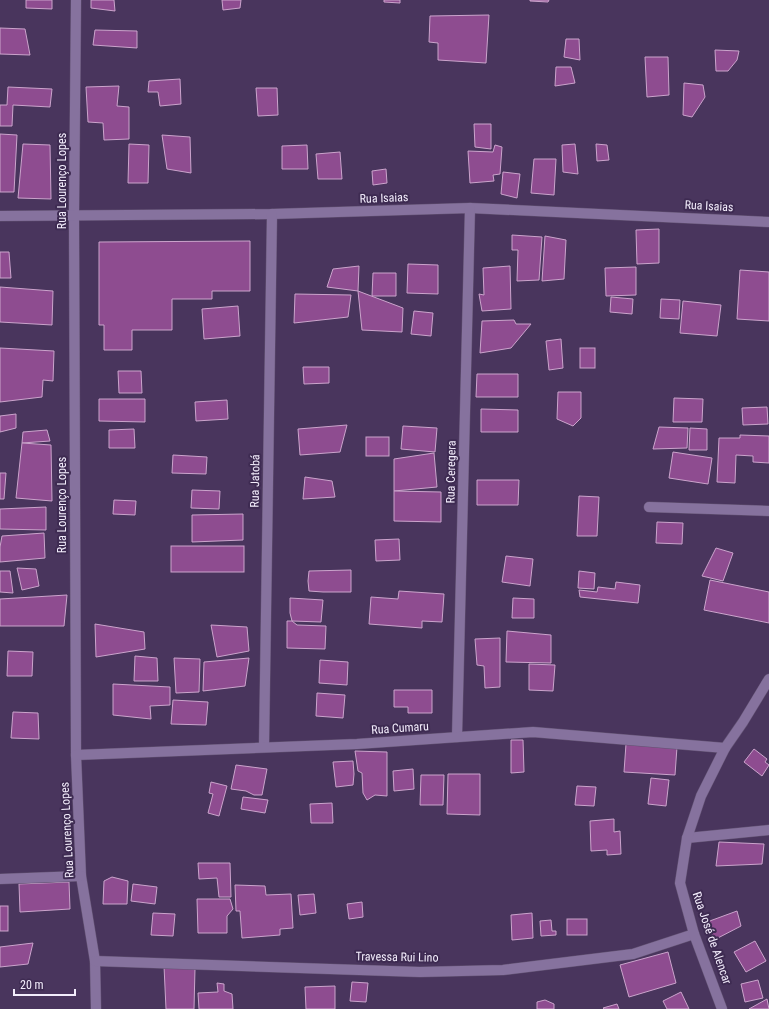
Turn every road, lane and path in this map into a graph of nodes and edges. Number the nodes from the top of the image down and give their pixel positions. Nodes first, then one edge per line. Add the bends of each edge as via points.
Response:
1 (76, 0) edge
2 (470, 208) junction
3 (272, 214) junction
4 (74, 215) junction
5 (0, 216) edge
6 (769, 222) edge
7 (648, 507) dead end
8 (769, 511) edge
9 (769, 680) edge
10 (457, 737) junction
11 (264, 747) junction
12 (725, 748) junction
13 (76, 755) junction
14 (769, 830) edge
15 (687, 838) junction
16 (81, 876) junction
17 (0, 879) edge
18 (694, 934) junction
19 (95, 961) junction
20 (96, 1009) edge
21 (722, 1009) edge

1 - 4 street, Rua Lourenço Lopes
2 - 3 street, Rua Isaias
2 - 6 street, Rua Isaias
2 - 10 street, Rua Ceregera
3 - 4 street, Rua Isaias
3 - 11 street, Rua Jatobá
4 - 5 street, Rua Isaias
4 - 13 street, Rua Lourenço Lopes
7 - 8 street
9 - 12 street, Rua José de Alencar
10 - 11 street, Rua Cumaru
10 - 12 street, Rua Cumaru via 533,732
11 - 13 street, Rua Cumaru
12 - 15 street, Rua José de Alencar via 701,796
13 - 16 street, Rua Lourenço Lopes
14 - 15 street
15 - 18 street, Rua José de Alencar via 680,883
16 - 17 street
16 - 19 street, Rua Lourenço Lopes
18 - 19 street, Travessa Rui Lino via 633,954 503,970 420,972
18 - 21 street, Rua José de Alencar
19 - 20 street, Rua Lourenço Lopes

